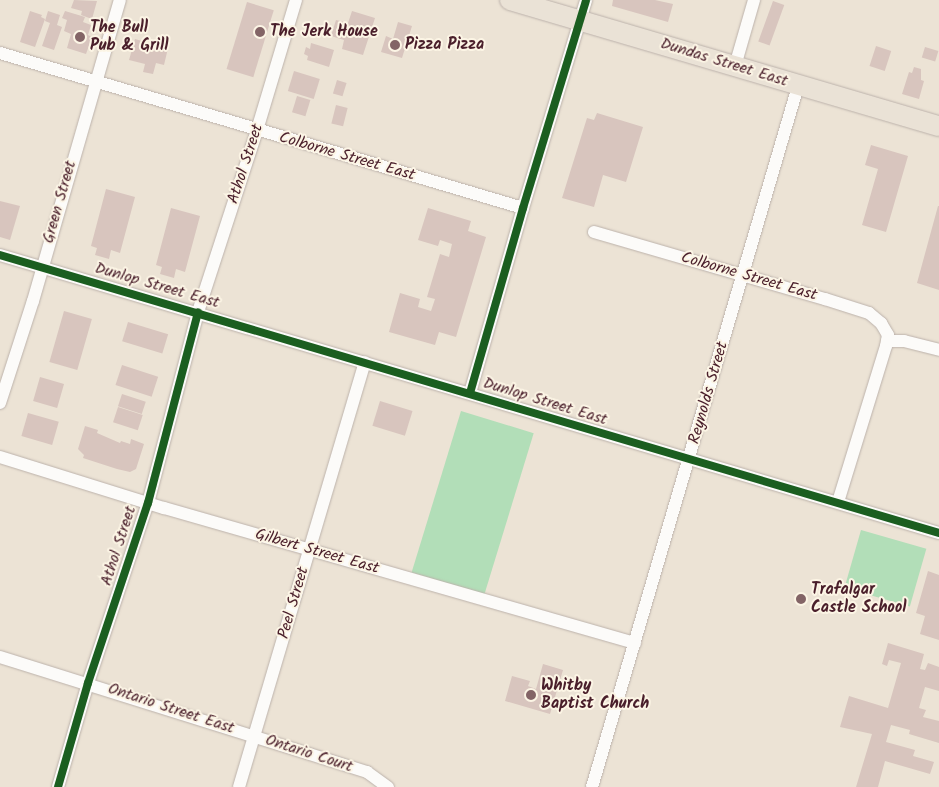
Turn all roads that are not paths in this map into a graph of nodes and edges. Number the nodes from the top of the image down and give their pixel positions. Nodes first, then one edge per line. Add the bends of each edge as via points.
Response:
1 (120, 0) edge
2 (296, 0) edge
3 (510, 0) edge
4 (586, 0) edge
5 (754, 0) edge
6 (580, 20) junction
7 (0, 53) edge
8 (735, 66) junction
9 (95, 82) junction
10 (798, 86) junction
11 (939, 126) edge
12 (257, 130) junction
13 (523, 208) junction
14 (594, 232) dead end
15 (0, 255) edge
16 (42, 266) junction
17 (743, 274) junction
18 (198, 312) junction
19 (887, 341) junction
20 (939, 350) edge
21 (365, 362) junction
22 (470, 393) junction
23 (0, 403) edge
24 (0, 457) edge
25 (690, 459) junction
26 (838, 502) junction
27 (148, 503) junction
28 (939, 533) edge
29 (309, 550) junction
30 (635, 643) junction
31 (0, 657) edge
32 (88, 683) junction
33 (256, 736) junction
34 (58, 787) edge
35 (239, 787) edge
36 (388, 787) edge
37 (592, 787) edge

1 - 9 street, Green Street
2 - 12 street, Athol Street
3 - 6 main road, Dundas Street East
4 - 6 street
5 - 8 street
6 - 8 main road, Dundas Street East
6 - 13 street
7 - 9 street, Colborne Street East
8 - 10 main road, Dundas Street East
9 - 12 street, Colborne Street East
9 - 16 street, Green Street
10 - 11 main road, Dundas Street East
10 - 17 street, Reynolds Street
12 - 13 street, Colborne Street East
12 - 18 street, Athol Street
13 - 22 street
14 - 17 street, Colborne Street East
15 - 16 street, Dunlop Street East
16 - 18 street, Dunlop Street East
16 - 23 street, Green Street
17 - 19 street, Colborne Street East via 869,313 882,322 888,334
17 - 25 street, Reynolds Street
18 - 21 street, Dunlop Street East
18 - 27 street, Athol Street
19 - 20 street via 904,341
19 - 26 street
21 - 22 street, Dunlop Street East
21 - 29 street, Peel Street
22 - 25 street, Dunlop Street East
24 - 27 street, Gilbert Street East
25 - 26 street, Dunlop Street East
25 - 30 street, Reynolds Street
26 - 28 street, Dunlop Street East
27 - 29 street, Gilbert Street East
27 - 32 street, Athol Street
29 - 30 street, Gilbert Street East
29 - 33 street, Peel Street
30 - 37 street, Reynolds Street
31 - 32 street, Ontario Street East
32 - 33 street, Ontario Street East
32 - 34 street, Athol Street
33 - 35 street, Peel Street
33 - 36 street, Ontario Court via 367,772

